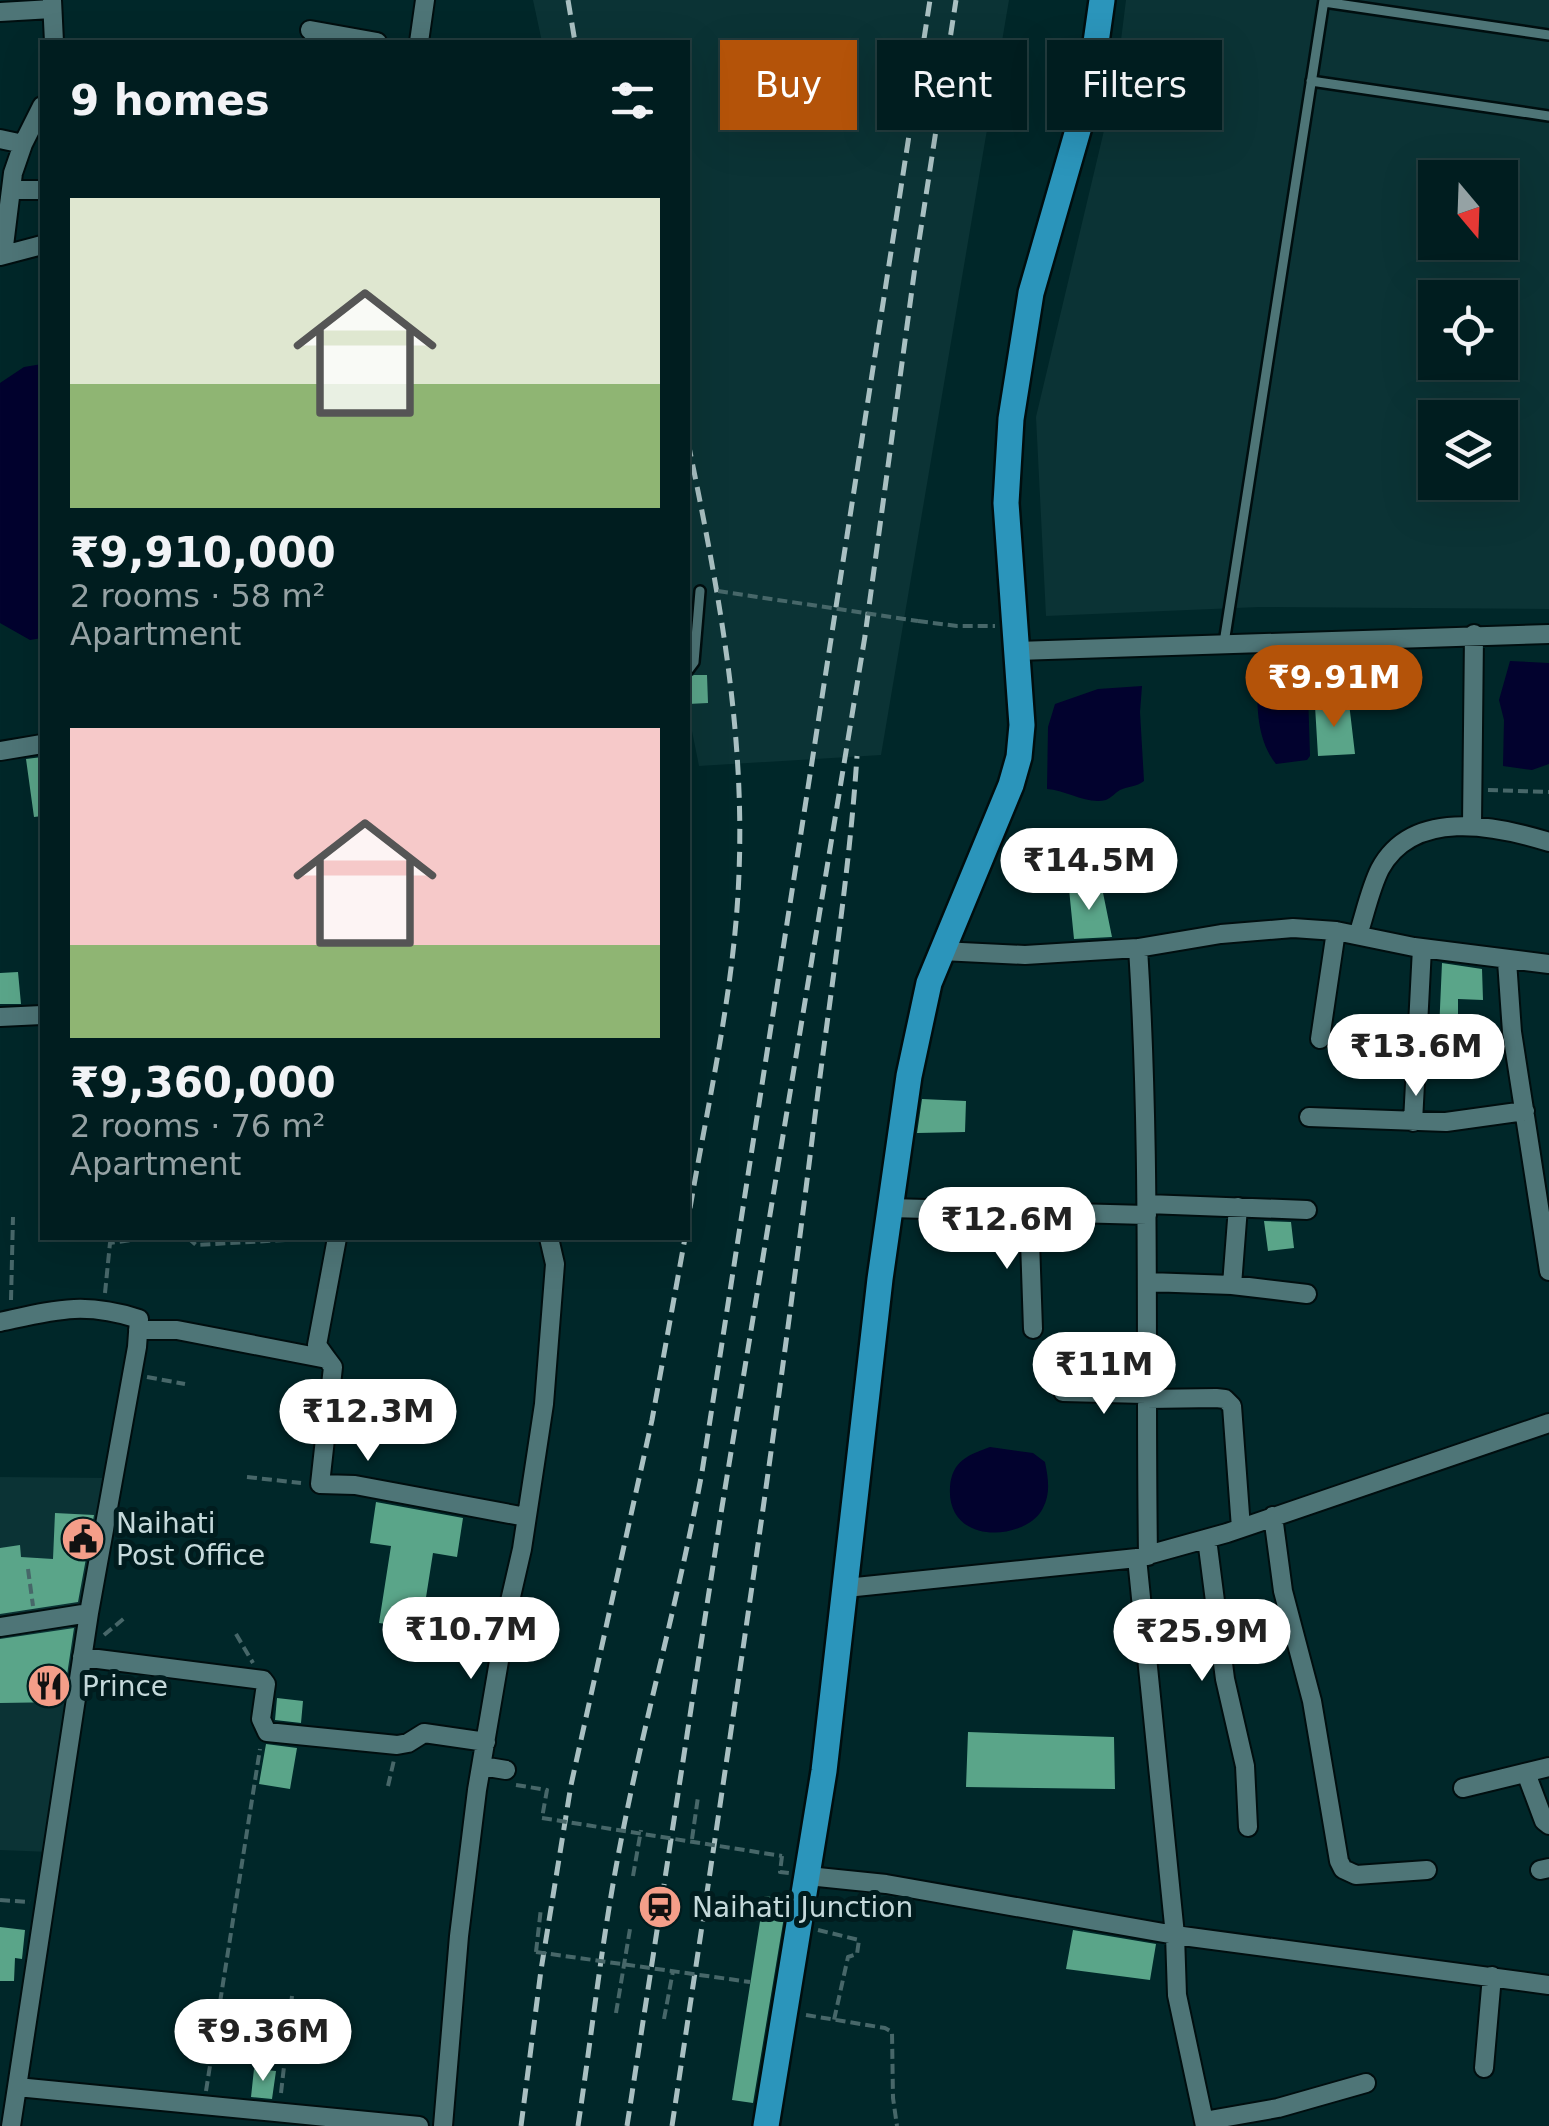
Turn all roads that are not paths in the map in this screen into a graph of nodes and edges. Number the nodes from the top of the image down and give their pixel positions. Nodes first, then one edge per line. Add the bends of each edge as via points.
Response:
1 (425, 0) edge
2 (1102, 0) edge
3 (1324, 1) edge
4 (52, 5) edge
5 (0, 12) edge
6 (310, 30) dead end
7 (1549, 36) edge
8 (54, 40) edge
9 (366, 40) edge
10 (418, 40) edge
11 (1312, 80) junction
12 (40, 110) edge
13 (1549, 116) edge
14 (0, 139) edge
15 (23, 144) junction
16 (11, 190) junction
17 (40, 190) edge
18 (40, 246) edge
19 (2, 255) edge
20 (700, 591) dead end
21 (1474, 634) junction
22 (1549, 634) edge
23 (1016, 638) junction
24 (1223, 646) junction
25 (690, 667) edge
26 (40, 744) edge
27 (0, 751) edge
28 (1472, 825) junction
29 (1549, 842) edge
30 (1336, 931) junction
31 (1358, 935) junction
32 (1138, 948) junction
33 (1422, 948) junction
34 (941, 951) junction
35 (1507, 961) junction
36 (1549, 964) edge
37 (40, 1015) edge
38 (0, 1017) edge
39 (1320, 1039) dead end
40 (1525, 1111) junction
41 (1309, 1117) dead end
42 (1413, 1122) junction
43 (1238, 1207) junction
44 (890, 1208) junction
45 (1147, 1209) junction
46 (1307, 1210) dead end
47 (1029, 1212) junction
48 (336, 1240) edge
49 (549, 1240) edge
50 (1549, 1271) edge
51 (1148, 1282) junction
52 (1232, 1286) junction
53 (1307, 1294) dead end
54 (5, 1321) edge
55 (1033, 1329) dead end
56 (138, 1330) junction
57 (328, 1359) junction
58 (1063, 1392) dead end
59 (1146, 1396) junction
60 (1549, 1422) edge
61 (1274, 1516) junction
62 (526, 1517) junction
63 (1240, 1528) junction
64 (1207, 1539) junction
65 (1142, 1557) junction
66 (846, 1588) junction
67 (89, 1614) junction
68 (0, 1628) edge
69 (82, 1657) junction
70 (486, 1742) junction
71 (482, 1766) junction
72 (1549, 1766) edge
73 (506, 1770) road end
74 (1526, 1773) junction
75 (1463, 1788) dead end
76 (1549, 1825) edge
77 (1248, 1827) dead end
78 (1426, 1870) dead end
79 (808, 1876) junction
80 (1175, 1936) junction
81 (1492, 1976) junction
82 (1549, 1984) edge
83 (1484, 2068) dead end
84 (1366, 2083) dead end
85 (16, 2087) junction
86 (1260, 2119) edge
87 (279, 2120) edge
88 (1204, 2123) edge
89 (12, 2126) edge
90 (419, 2126) edge
91 (442, 2126) edge
92 (766, 2126) edge

1 - 10 street
2 - 23 main road via 1089,92 1031,293 1011,418 1006,503
3 - 7 lane
3 - 11 lane
4 - 5 street
4 - 8 street
6 - 9 street
11 - 13 lane
11 - 24 lane
12 - 15 street
14 - 15 street
15 - 16 street
16 - 17 street
16 - 19 street
18 - 19 street
20 - 25 lane
21 - 22 street
21 - 24 street
21 - 28 street
23 - 24 street
23 - 34 main road via 1019,757
26 - 27 street
28 - 29 street
28 - 31 street via 1422,832 1392,852
30 - 31 street
30 - 32 street via 1257,930
30 - 39 street
31 - 33 street
32 - 34 street via 1025,955
32 - 45 street
33 - 35 street
33 - 42 street
34 - 44 main road via 910,1076
35 - 36 street
35 - 40 street
37 - 38 street
40 - 42 street
40 - 50 street
41 - 42 street
43 - 45 street
43 - 46 street
43 - 52 street
44 - 47 street
44 - 66 main road
45 - 47 street
45 - 51 street
47 - 55 street
48 - 57 street via 318,1345
49 - 62 street via 555,1264 544,1404
51 - 52 street
51 - 59 street
52 - 53 street
54 - 56 street via 64,1308 104,1308 139,1318
56 - 57 street via 177,1330
56 - 67 street
57 - 62 street via 334,1366 313,1484
58 - 59 street
59 - 63 street via 1225,1399 1232,1406
59 - 65 street
60 - 61 street
61 - 63 street
61 - 78 street via 1283,1591 1312,1701 1339,1861 1356,1876
62 - 70 street
63 - 64 street
64 - 65 street
64 - 77 street via 1225,1678 1245,1766
65 - 66 street
65 - 80 street
66 - 79 main road
67 - 68 street
67 - 69 street
69 - 70 street via 263,1680 267,1732 397,1745 424,1733
69 - 85 street
70 - 71 street
71 - 73 street
71 - 91 street
72 - 74 street
74 - 75 street
74 - 76 street
79 - 80 street
79 - 92 main road
80 - 81 street
80 - 88 street via 1177,1996
81 - 82 street
81 - 83 street
84 - 86 street
85 - 87 street
85 - 89 street
86 - 88 street
87 - 90 street

